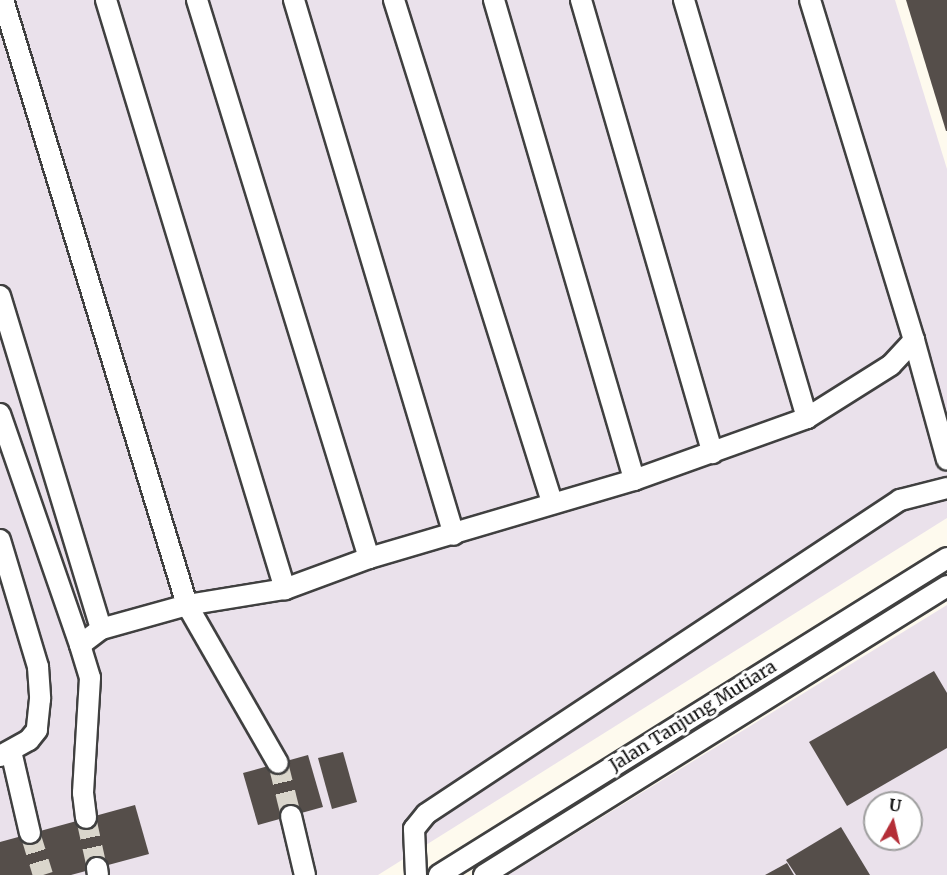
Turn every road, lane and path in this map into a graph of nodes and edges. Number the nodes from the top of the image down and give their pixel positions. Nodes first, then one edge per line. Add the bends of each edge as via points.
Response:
1 (3, 0) edge
2 (106, 0) edge
3 (197, 0) edge
4 (294, 0) edge
5 (394, 0) edge
6 (494, 0) edge
7 (581, 0) edge
8 (684, 0) edge
9 (810, 0) edge
10 (0, 296) edge
11 (914, 340) junction
12 (0, 414) edge
13 (807, 418) junction
14 (713, 453) junction
15 (947, 460) edge
16 (634, 480) junction
17 (947, 488) edge
18 (552, 502) junction
19 (454, 535) junction
20 (0, 540) edge
21 (369, 558) junction
22 (947, 558) edge
23 (947, 586) edge
24 (285, 589) junction
25 (187, 605) junction
26 (101, 629) junction
27 (80, 645) junction
28 (6, 753) edge
29 (278, 763) tunnel mouth
30 (291, 816) tunnel mouth
31 (86, 818) tunnel mouth
32 (30, 833) tunnel mouth
33 (305, 875) edge
34 (416, 875) edge
35 (439, 875) edge
36 (483, 875) edge

1 - 25 lane
2 - 24 lane
3 - 21 lane
4 - 19 lane
5 - 18 lane
6 - 16 lane
7 - 14 lane
8 - 13 lane
9 - 11 lane
10 - 26 lane
11 - 13 lane via 891,365
11 - 15 lane
12 - 27 lane
13 - 14 lane
14 - 16 lane
16 - 18 lane
17 - 34 lane via 900,500 426,814 414,829
18 - 19 lane
19 - 21 lane
20 - 28 lane via 38,667 37,730
21 - 24 lane
22 - 35 lane, Jalan Tanjung Mutiara
23 - 36 lane, Jalan Tanjung Mutiara
24 - 25 lane
25 - 26 lane
25 - 29 lane
26 - 27 lane
27 - 31 lane via 90,678 83,793
28 - 32 lane
30 - 33 lane

